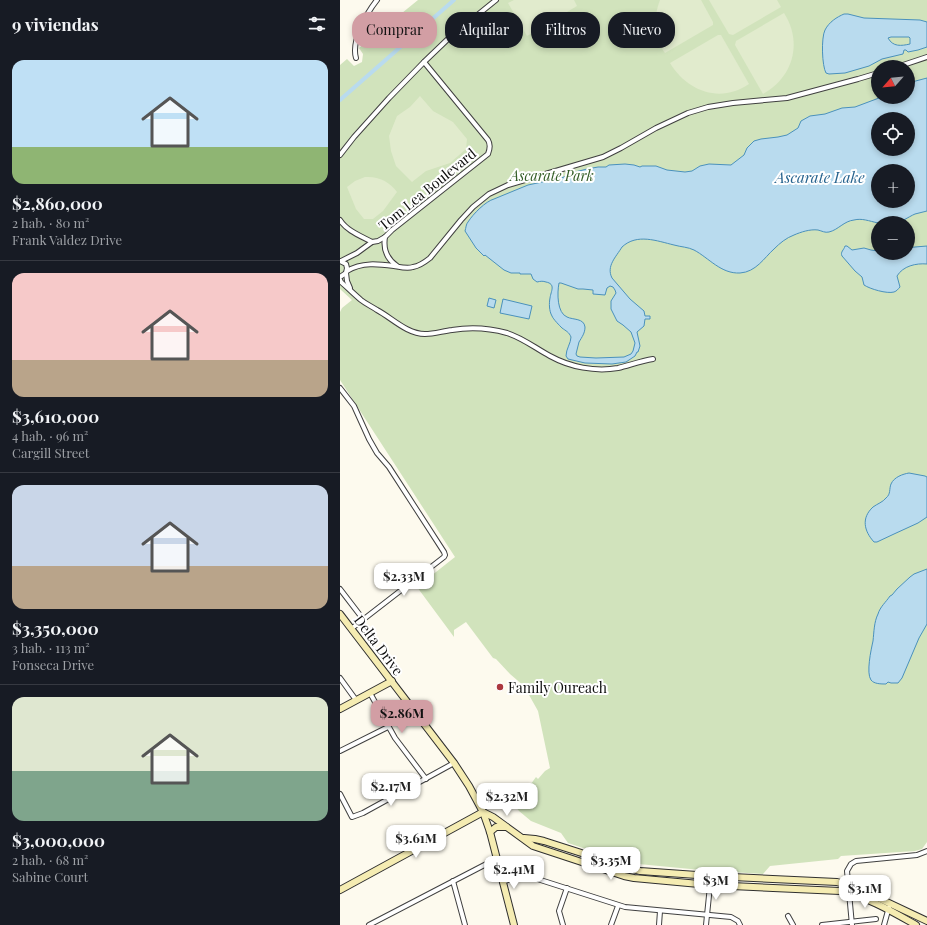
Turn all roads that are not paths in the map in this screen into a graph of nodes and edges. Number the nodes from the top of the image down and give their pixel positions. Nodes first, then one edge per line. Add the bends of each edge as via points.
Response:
1 (376, 0) edge
2 (496, 0) edge
3 (927, 57) edge
4 (356, 58) dead end
5 (915, 61) edge
6 (424, 62) junction
7 (871, 75) edge
8 (340, 155) edge
9 (340, 220) edge
10 (385, 237) junction
11 (372, 242) junction
12 (341, 261) edge
13 (398, 267) junction
14 (346, 272) junction
15 (340, 276) edge
16 (340, 281) edge
17 (351, 291) junction
18 (653, 359) dead end
19 (340, 388) edge
20 (340, 589) edge
21 (340, 614) edge
22 (363, 619) junction
23 (351, 628) junction
24 (340, 678) edge
25 (392, 681) junction
26 (370, 693) junction
27 (356, 700) junction
28 (340, 709) edge
29 (388, 727) junction
30 (340, 752) edge
31 (454, 763) junction
32 (426, 779) junction
33 (340, 794) edge
34 (483, 812) junction
35 (506, 827) junction
36 (490, 832) junction
37 (524, 838) junction
38 (927, 851) edge
39 (496, 859) junction
40 (711, 876) junction
41 (453, 881) junction
42 (502, 882) junction
43 (710, 885) junction
44 (848, 885) junction
45 (567, 888) junction
46 (340, 890) edge
47 (849, 892) junction
48 (890, 903) junction
49 (618, 906) junction
50 (888, 910) junction
51 (660, 911) junction
52 (706, 914) junction
53 (788, 916) dead end
54 (876, 919) dead end
55 (927, 921) edge
56 (852, 924) edge
57 (884, 924) edge
58 (369, 925) edge
59 (465, 925) edge
60 (514, 925) edge
61 (563, 925) edge
62 (611, 925) edge
63 (659, 925) edge
64 (706, 925) edge
65 (740, 925) edge
66 (792, 925) edge
67 (822, 925) edge
68 (916, 925) edge

1 - 4 street via 363,23 356,45
2 - 6 street
3 - 5 street
6 - 8 street
6 - 10 street, Tom Lea Boulevard via 488,140 490,150
7 - 13 street via 788,98 733,103 688,113 603,157 508,185 489,194 473,207 424,263 413,268
9 - 11 street via 352,232
10 - 11 street, Tom Lea Boulevard
10 - 13 street via 386,254
11 - 12 street, Tom Lea Boulevard via 357,254
12 - 14 street via 347,266
13 - 14 street via 367,264
14 - 15 street
14 - 17 street
16 - 17 street
17 - 18 street via 366,304 418,333 477,328 506,333 561,361 585,368 616,368
19 - 22 street via 354,406 377,453 396,477 445,555
20 - 22 street
21 - 23 main road, Delta Drive
22 - 23 street
23 - 25 main road, Delta Drive
24 - 27 street
25 - 26 main road
25 - 31 main road, Delta Drive
26 - 27 main road
26 - 29 street
27 - 28 main road
29 - 30 street
29 - 32 street
31 - 32 street
31 - 34 main road, Delta Drive
32 - 33 street via 352,817
34 - 35 main road
34 - 36 main road, Delta Drive
34 - 46 main road
35 - 36 main road via 496,827
35 - 37 main road
36 - 39 main road, Delta Drive
37 - 40 main road via 544,841 640,871
37 - 43 main road via 533,846 624,876 643,880
38 - 44 street via 917,855 853,862 847,871
39 - 41 street
39 - 42 main road, Delta Drive
40 - 43 street
40 - 44 main road via 822,881
41 - 58 street
41 - 59 street
42 - 45 street via 525,875
42 - 60 main road, Delta Drive
43 - 47 main road
43 - 52 street
44 - 47 street
44 - 48 main road
45 - 49 street
45 - 61 street via 559,911
47 - 50 main road
47 - 56 street
48 - 50 street
48 - 55 main road
49 - 51 street
49 - 62 street
50 - 57 street
50 - 68 main road
51 - 52 street
51 - 63 street
52 - 64 street
52 - 65 street via 731,917
53 - 66 street
54 - 56 street
56 - 67 street

